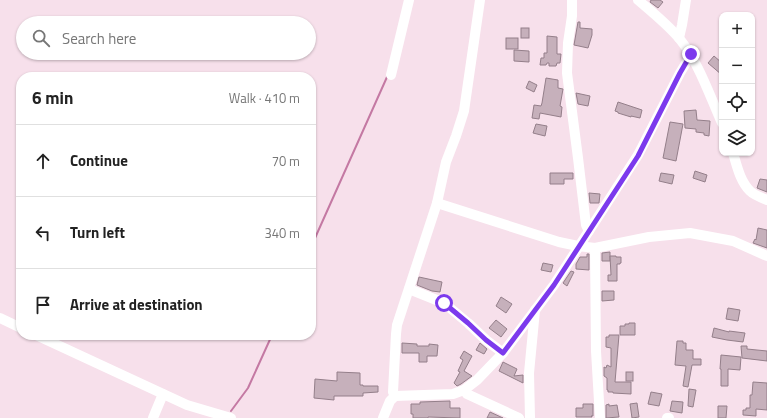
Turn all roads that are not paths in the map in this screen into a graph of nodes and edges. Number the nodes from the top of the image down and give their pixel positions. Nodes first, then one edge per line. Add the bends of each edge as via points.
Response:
1 (409, 0) edge
2 (480, 0) edge
3 (572, 0) edge
4 (638, 0) edge
5 (686, 0) edge
6 (679, 38) junction
7 (691, 54) junction
8 (391, 75) dead end
9 (721, 120) edge
10 (734, 156) edge
11 (767, 200) edge
12 (436, 203) junction
13 (589, 231) junction
14 (578, 246) junction
15 (595, 248) junction
16 (767, 256) edge
17 (409, 289) junction
18 (535, 310) junction
19 (0, 318) edge
20 (16, 326) edge
21 (47, 340) edge
22 (503, 353) junction
23 (464, 390) junction
24 (163, 394) junction
25 (395, 396) junction
26 (507, 415) edge
27 (213, 416) edge
28 (153, 418) edge
29 (231, 418) edge
30 (383, 418) edge
31 (520, 418) edge
32 (530, 418) edge
33 (600, 418) edge

1 - 8 street
2 - 12 street via 464,111 446,162
3 - 13 street via 567,73 586,225
4 - 6 street
5 - 6 street
6 - 7 street
7 - 9 street
7 - 13 street via 638,156
10 - 11 street via 744,184 751,192
12 - 14 street
12 - 17 street
13 - 14 street
14 - 15 street
14 - 18 street
15 - 16 street via 649,237 690,233 732,241
15 - 33 street via 596,351
17 - 22 street via 444,303
17 - 25 street via 397,325
18 - 22 street
18 - 32 street via 529,373
19 - 20 street
21 - 24 street
22 - 23 street
23 - 25 street via 453,394
23 - 26 street
24 - 27 street
24 - 28 street
25 - 30 street
26 - 31 street
27 - 29 street

